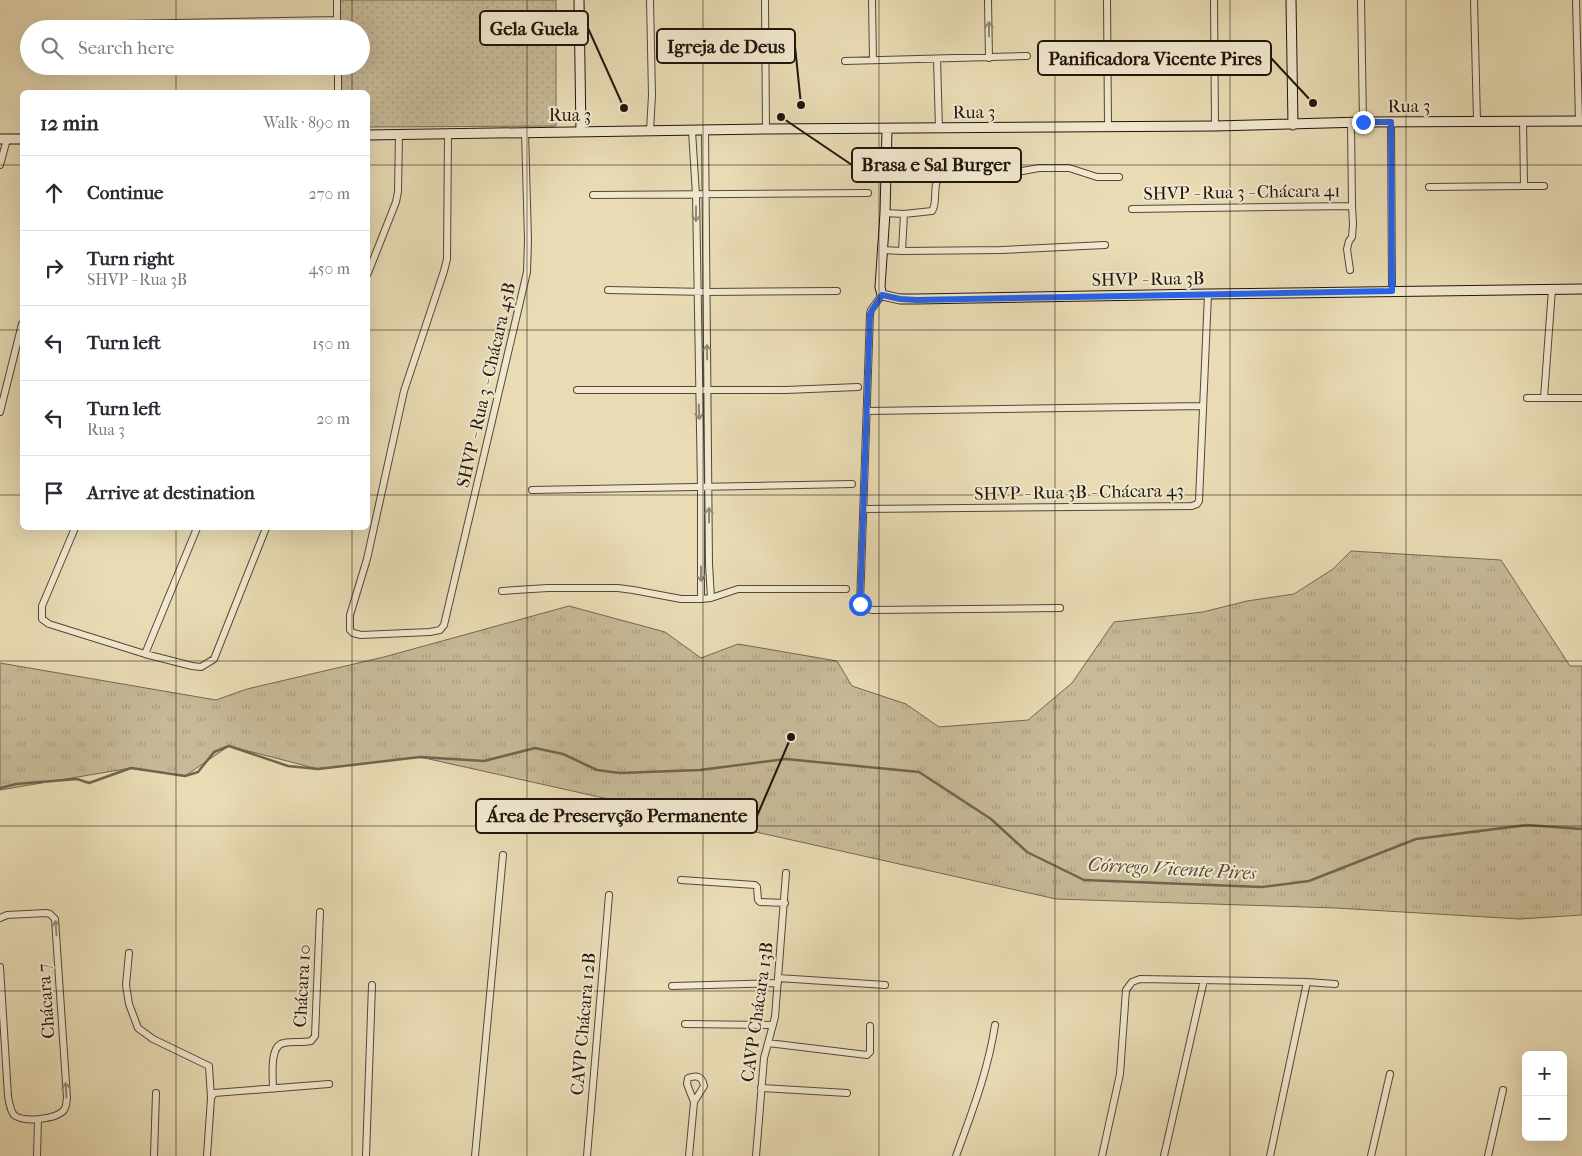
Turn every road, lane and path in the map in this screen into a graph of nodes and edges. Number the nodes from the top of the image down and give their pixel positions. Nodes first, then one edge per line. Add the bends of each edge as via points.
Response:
1 (337, 0) edge
2 (579, 0) edge
3 (650, 0) edge
4 (765, 0) edge
5 (872, 0) edge
6 (988, 0) edge
7 (1107, 0) edge
8 (1214, 0) edge
9 (1291, 0) edge
10 (1361, 0) edge
11 (1474, 0) edge
12 (1576, 0) edge
13 (337, 20) edge
14 (1027, 56) dead end
15 (937, 58) junction
16 (989, 58) junction
17 (873, 60) junction
18 (845, 61) dead end
19 (338, 75) edge
20 (338, 90) edge
21 (1523, 120) junction
22 (1477, 121) junction
23 (1581, 121) edge
24 (1351, 122) junction
25 (1363, 122) junction
26 (1391, 122) junction
27 (1293, 125) junction
28 (1108, 126) junction
29 (1215, 126) junction
30 (766, 129) junction
31 (887, 129) junction
32 (939, 129) junction
33 (705, 130) junction
34 (650, 131) junction
35 (692, 131) junction
36 (525, 132) junction
37 (581, 132) junction
38 (399, 134) junction
39 (448, 134) junction
40 (370, 135) edge
41 (3, 139) edge
42 (20, 139) edge
43 (0, 165) edge
44 (694, 168) junction
45 (705, 169) junction
46 (1119, 177) dead end
47 (1524, 186) junction
48 (1544, 186) dead end
49 (1430, 188) dead end
50 (868, 193) dead end
51 (592, 195) dead end
52 (696, 195) junction
53 (705, 195) junction
54 (1352, 206) junction
55 (1132, 209) dead end
56 (885, 213) junction
57 (904, 214) junction
58 (1104, 245) dead end
59 (882, 250) junction
60 (902, 251) junction
61 (370, 267) edge
62 (1350, 270) dead end
63 (1582, 289) edge
64 (608, 290) dead end
65 (1552, 290) junction
66 (837, 291) dead end
67 (1392, 291) junction
68 (697, 292) junction
69 (706, 292) junction
70 (1208, 294) junction
71 (882, 295) junction
72 (20, 332) edge
73 (858, 387) dead end
74 (698, 389) junction
75 (577, 390) dead end
76 (707, 390) junction
77 (1527, 398) dead end
78 (1544, 398) junction
79 (1582, 398) edge
80 (1204, 406) junction
81 (867, 411) junction
82 (0, 412) edge
83 (852, 484) dead end
84 (709, 487) junction
85 (701, 488) junction
86 (532, 490) dead end
87 (863, 509) junction
88 (74, 530) edge
89 (196, 530) edge
90 (265, 530) edge
91 (846, 589) dead end
92 (502, 591) dead end
93 (711, 598) junction
94 (701, 600) junction
95 (1060, 608) dead end
96 (145, 654) junction
97 (504, 855) dead end
98 (786, 873) dead end
99 (681, 880) dead end
100 (609, 895) dead end
101 (785, 903) junction
102 (320, 912) dead end
103 (0, 918) edge
104 (129, 953) dead end
105 (0, 967) edge
106 (1204, 980) junction
107 (778, 981) junction
108 (1307, 982) junction
109 (1335, 984) dead end
110 (372, 985) dead end
111 (672, 986) dead end
112 (884, 986) dead end
113 (685, 1024) dead end
114 (773, 1025) junction
115 (994, 1025) dead end
116 (870, 1026) dead end
117 (768, 1043) junction
118 (1390, 1074) dead end
119 (329, 1084) dead end
120 (761, 1088) junction
121 (273, 1089) junction
122 (1503, 1090) dead end
123 (156, 1093) dead end
124 (847, 1093) dead end
125 (212, 1096) junction
126 (694, 1102) dead end
127 (38, 1120) junction
128 (37, 1156) edge
129 (154, 1156) edge
130 (208, 1156) edge
131 (366, 1156) edge
132 (475, 1156) edge
133 (586, 1156) edge
134 (689, 1156) edge
135 (756, 1156) edge
136 (956, 1156) edge
137 (1102, 1156) edge
138 (1164, 1156) edge
139 (1270, 1156) edge
140 (1371, 1156) edge
141 (1488, 1156) edge

1 - 13 street
2 - 37 main road
3 - 34 street
4 - 30 street
5 - 17 street
16 -> 6 street
7 - 28 street
8 - 29 street
9 - 27 main road
10 - 25 street
11 - 22 street
12 - 23 street
14 - 16 street
15 - 16 street
15 - 17 street
15 - 32 street
17 - 18 street
19 - 20 street
21 - 22 main road, Rua 3
21 - 23 main road, Rua 3
21 - 47 street
22 - 26 main road, Rua 3
24 - 25 main road, Rua 3
24 - 27 main road, Rua 3
24 - 54 street, SHVP - Rua 3 - Chácara 41
25 - 26 main road, Rua 3
26 - 67 street
27 - 29 main road, Rua 3
28 - 29 main road, Rua 3
28 - 32 main road, Rua 3
30 - 31 main road, Rua 3
30 - 33 main road, Rua 3
31 - 32 main road, Rua 3
31 - 56 main road
33 - 35 main road, Rua 3
33 - 45 street
34 - 35 main road, Rua 3
34 - 37 main road, Rua 3
35 - 44 street
36 - 37 main road, Rua 3
36 - 39 main road, Rua 3
36 - 39 street, SHVP - Rua 3 - Chácara 45B via 528,265 525,284 444,625 440,630 430,632 361,635 353,633 349,624 404,391 447,259
38 - 39 main road, Rua 3
38 - 40 main road, Rua 3
38 - 61 street via 396,202
41 - 42 main road
41 - 43 street
44 - 45 street
44 - 52 street
45 - 53 street
46 - 57 street via 1097,178 1069,168 942,176 936,182 932,211
47 - 48 street
47 - 49 street
50 - 53 street
51 - 52 street
52 - 53 street
52 -> 68 street
53 - 69 street
54 - 55 street, SHVP - Rua 3 - Chácara 41
54 - 62 street, SHVP - Rua 3 - Chácara 41 via 1353,233 1347,249
56 - 57 street
56 - 59 main road
57 - 60 street
58 - 60 street
59 - 60 street
59 - 71 main road
63 - 65 main road, SHVP - Rua 3B
64 - 68 street
65 - 67 main road, SHVP - Rua 3B
65 - 78 street
66 - 69 street
67 - 70 main road, SHVP - Rua 3B
68 - 69 street
68 - 74 street
76 -> 69 street
70 - 71 main road, SHVP - Rua 3B via 917,300
70 - 80 street, SHVP - Rua 3B - Chácara 43
71 - 81 street via 870,314
72 - 82 street
73 - 76 street
74 - 75 street
74 - 76 street
74 -> 85 street
76 - 84 street
77 - 78 street
78 - 79 street
80 - 81 street
80 - 87 street, SHVP - Rua 3B - Chácara 43 via 1199,501 1192,506
81 - 87 street
83 - 84 street
84 - 85 street
93 -> 84 street
85 - 86 street
85 -> 94 street
87 - 95 street via 859,599 863,608
88 - 96 street via 42,606 42,619
89 - 96 street
90 - 96 street via 214,660 201,667
91 - 93 street via 738,590
92 - 94 street via 618,588 681,600
93 - 94 street
97 - 132 street
98 - 101 street, CAVP Chácara 13B
99 - 101 street via 755,885 760,902
100 - 133 street, CAVP Chácara 12B
101 - 107 street, CAVP Chácara 13B
102 - 121 street, Chácara 10 via 315,1036 311,1041 277,1046 273,1061
127 -> 103 street, Chácara 7 via 60,1113 66,1107 67,1098 55,919 46,913
104 - 125 street via 126,985 138,1028 153,1040 209,1066
105 - 127 street via 10,1105 15,1116
106 - 108 street
106 - 137 street via 1140,979 1132,982 1126,990 1120,1074
106 - 138 street
107 - 111 street
107 - 112 street
107 - 114 street, CAVP Chácara 13B
108 - 109 street
108 - 139 street
110 - 131 street
113 - 114 street
114 - 117 street, CAVP Chácara 13B
115 - 136 street via 983,1080
116 - 117 street via 870,1052 864,1055
117 - 120 street, CAVP Chácara 13B
118 - 140 street
119 - 121 street
120 - 124 street
120 - 135 street, CAVP Chácara 13B
121 - 125 street via 216,1092
122 - 141 street
123 - 129 street
125 - 130 street
126 - 134 street
127 - 128 street

